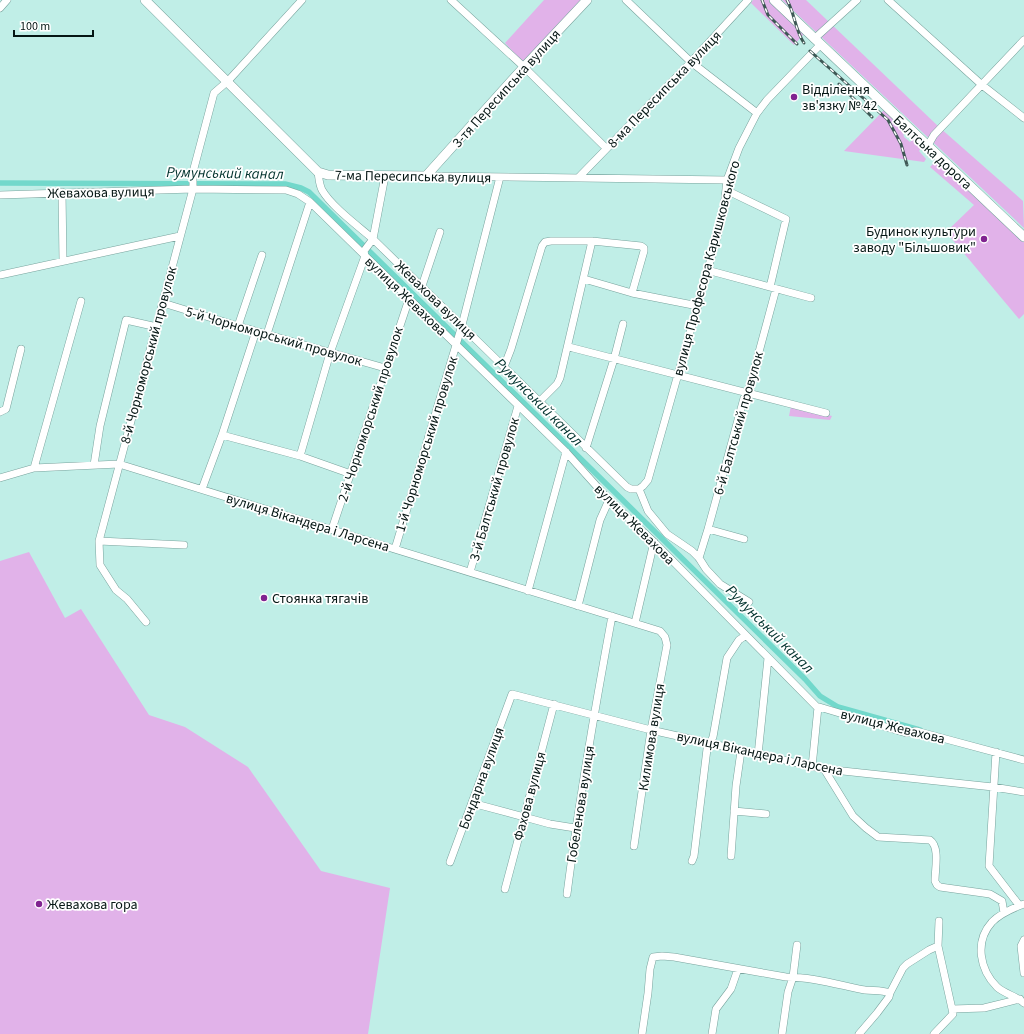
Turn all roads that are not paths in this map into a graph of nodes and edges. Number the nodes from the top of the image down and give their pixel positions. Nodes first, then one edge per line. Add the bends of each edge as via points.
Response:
1 (7, 0) edge
2 (145, 0) edge
3 (452, 0) edge
4 (586, 0) edge
5 (626, 0) edge
6 (748, 0) edge
7 (774, 0) edge
8 (857, 0) edge
9 (888, 0) edge
10 (300, 1) edge
11 (0, 8) edge
12 (1024, 40) edge
13 (817, 42) junction
14 (691, 62) junction
15 (524, 67) junction
16 (228, 81) junction
17 (982, 85) junction
18 (757, 113) junction
19 (1024, 118) edge
20 (927, 147) junction
21 (606, 148) junction
22 (318, 172) junction
23 (385, 176) junction
24 (426, 176) junction
25 (500, 177) junction
26 (579, 177) junction
27 (728, 180) junction
28 (193, 189) junction
29 (726, 190) junction
30 (62, 192) junction
31 (0, 194) edge
32 (298, 194) joint
33 (310, 202) junction
34 (440, 232) dead end
35 (180, 236) junction
36 (1024, 237) edge
37 (372, 240) junction
38 (592, 241) junction
39 (365, 253) junction
40 (262, 255) dead end
41 (63, 261) junction
42 (707, 270) junction
43 (0, 275) edge
44 (584, 279) junction
45 (422, 286) junction
46 (773, 288) junction
47 (632, 293) junction
48 (811, 298) dead end
49 (409, 299) junction
50 (80, 301) dead end
51 (163, 303) junction
52 (698, 306) junction
53 (623, 324) dead end
54 (238, 326) junction
55 (461, 326) junction
56 (157, 327) junction
57 (256, 331) junction
58 (267, 334) junction
59 (456, 342) junction
60 (569, 347) junction
61 (21, 349) dead end
62 (330, 352) junction
63 (614, 359) junction
64 (504, 367) junction
65 (385, 368) junction
66 (678, 376) junction
67 (747, 393) junction
68 (540, 402) junction
69 (518, 406) junction
70 (0, 412) edge
71 (826, 413) dead end
72 (222, 435) junction
73 (586, 448) junction
74 (566, 452) junction
75 (300, 456) junction
76 (94, 464) junction
77 (119, 464) junction
78 (34, 468) junction
79 (351, 474) junction
80 (0, 478) edge
81 (202, 489) junction
82 (639, 489) junction
83 (609, 500) junction
84 (332, 529) junction
85 (708, 529) junction
86 (744, 539) dead end
87 (100, 541) junction
88 (654, 542) junction
89 (184, 545) dead end
90 (395, 549) junction
91 (699, 558) junction
92 (470, 572) junction
93 (528, 591) junction
94 (749, 602) dead end
95 (578, 606) junction
96 (612, 616) junction
97 (146, 622) dead end
98 (635, 623) junction
99 (660, 631) joint
100 (745, 636) junction
101 (768, 658) junction
102 (512, 694) joint
103 (554, 704) junction
104 (818, 707) junction
105 (594, 714) junction
106 (651, 730) junction
107 (710, 743) junction
108 (741, 751) junction
109 (996, 752) junction
110 (758, 755) junction
111 (1024, 760) edge
112 (812, 767) junction
113 (824, 769) junction
114 (993, 787) junction
115 (1024, 792) edge
116 (472, 803) junction
117 (734, 811) junction
118 (766, 814) dead end
119 (523, 817) junction
120 (575, 828) junction
121 (634, 846) dead end
122 (731, 856) dead end
123 (692, 861) dead end
124 (450, 862) dead end
125 (505, 889) dead end
126 (567, 894) dead end
127 (1022, 905) edge
128 (1004, 913) junction
129 (939, 921) dead end
130 (1024, 940) edge
131 (798, 945) dead end
132 (938, 946) junction
133 (738, 969) junction
134 (1024, 973) edge
135 (793, 977) junction
136 (890, 992) junction
137 (1023, 1000) edge
138 (952, 1009) junction
139 (642, 1034) edge
140 (712, 1034) edge
141 (782, 1034) edge
142 (859, 1034) edge
143 (934, 1034) edge

1 - 11 street
2 - 16 main road, 7-ма Пересипська вулиця
3 - 15 street
4 - 15 main road, 3-тя Пересипська вулиця
5 - 14 street
6 - 14 street, 8-ма Пересипська вулиця
7 - 13 main road, Балтська дорога
8 - 13 street, вулиця Професора Каришковського
9 - 17 street
10 - 16 street, 8-й Чорноморський провулок
12 - 17 street
13 - 18 street, вулиця Професора Каришковського
13 - 20 main road, Балтська дорога
14 - 18 street
14 - 21 street, 8-ма Пересипська вулиця
15 - 21 street
15 - 24 main road, 3-тя Пересипська вулиця
16 - 22 main road, 7-ма Пересипська вулиця
16 - 28 street, 8-й Чорноморський провулок via 214,93 193,172
17 - 19 street
17 - 20 street via 934,135
18 - 27 street, вулиця Професора Каришковського via 739,148
20 - 36 main road, Балтська дорога
21 - 26 street, 8-ма Пересипська вулиця
22 - 23 main road, 7-ма Пересипська вулиця via 328,175
22 - 37 street, Жевахова вулиця via 321,189 326,197
23 - 24 main road, 7-ма Пересипська вулиця
23 - 37 street
24 - 25 street, 7-ма Пересипська вулиця
25 - 26 street, 7-ма Пересипська вулиця
25 - 55 street, 1-й Чорноморський провулок
26 - 27 street, 7-ма Пересипська вулиця
27 - 29 street, вулиця Професора Каришковського
28 - 30 street, Жевахова вулиця
28 - 32 street, Жевахова вулиця via 286,190
28 - 35 street, 8-й Чорноморський провулок
29 - 42 street, вулиця Професора Каришковського via 723,214
29 - 46 street, 6-й Балтський провулок via 786,219
30 - 31 street, Жевахова вулиця
30 - 41 street
32 - 33 street, вулиця Жевахова
33 - 39 street, вулиця Жевахова
33 - 58 street
34 - 45 street
35 - 41 street
35 - 51 street, 8-й Чорноморський провулок
37 - 39 street
37 - 45 street, Жевахова вулиця
38 - 44 street
38 - 47 street via 644,248
38 - 64 street via 551,241 545,242 542,246
39 - 49 street, вулиця Жевахова
39 - 62 street
40 - 54 street
41 - 43 street
42 - 46 street
42 - 52 street, вулиця Професора Каришковського
44 - 47 street
44 - 60 street
45 - 55 street, Жевахова вулиця
46 - 48 street
46 - 67 street, 6-й Балтський провулок
47 - 52 street
49 - 59 street, вулиця Жевахова
49 - 65 street, 2-й Чорноморський провулок
50 - 78 street
51 - 54 street, 5-й Чорноморський провулок
51 - 56 street, 8-й Чорноморський провулок
52 - 66 street, вулиця Професора Каришковського
53 - 63 street
54 - 57 street, 5-й Чорноморський провулок
55 - 59 street, 1-й Чорноморський провулок
55 - 64 street, Жевахова вулиця
56 - 76 street via 126,320 100,426
56 - 77 street, 8-й Чорноморський провулок
57 - 58 street, 5-й Чорноморський провулок
57 - 72 street
58 - 62 street, 5-й Чорноморський провулок
59 - 69 street, вулиця Жевахова
59 - 90 street, 1-й Чорноморський провулок
60 - 63 street
60 - 68 street via 557,384
61 - 70 street via 6,409
62 - 65 street, 5-й Чорноморський провулок
62 - 75 street
63 - 66 street
63 - 73 street
64 - 68 street, Жевахова вулиця
65 - 79 street, 2-й Чорноморський провулок
66 - 67 street
66 - 82 street, вулиця Професора Каришковського via 648,480
67 - 71 street
67 - 85 street, 6-й Балтський провулок
68 - 73 street, Жевахова вулиця
69 - 74 street, вулиця Жевахова
69 - 92 street, 3-й Балтський провулок
72 - 75 street
72 - 81 street
73 - 82 street, Жевахова вулиця via 627,487
74 - 83 street, вулиця Жевахова
74 - 93 street
75 - 79 street
76 - 77 street, вулиця Вікандера і Ларсена
76 - 78 street, вулиця Вікандера і Ларсена
77 - 81 street, вулиця Вікандера і Ларсена
77 - 87 street, 8-й Чорноморський провулок
78 - 80 street, вулиця Вікандера і Ларсена
79 - 84 street, 2-й Чорноморський провулок
81 - 84 street, вулиця Вікандера і Ларсена
82 - 91 street via 648,511 667,534
83 - 88 street, вулиця Жевахова
83 - 95 street via 600,520
84 - 90 street, вулиця Вікандера і Ларсена
85 - 86 street
85 - 91 street, 6-й Балтський провулок
87 - 89 street
87 - 97 street, 8-й Чорноморський провулок via 100,565 116,590
88 - 98 street
88 - 100 street, вулиця Жевахова
90 - 92 street, вулиця Вікандера і Ларсена
91 - 94 street via 720,584
92 - 93 street, вулиця Вікандера і Ларсена
93 - 95 street, вулиця Вікандера і Ларсена
95 - 96 street, вулиця Вікандера і Ларсена
96 - 98 street, вулиця Вікандера і Ларсена
96 - 105 street
98 - 99 street, вулиця Вікандера і Ларсена
99 - 106 street, Килимова вулиця via 667,645
100 - 101 street, вулиця Жевахова
100 - 107 street via 739,640 727,658
101 - 104 street, вулиця Жевахова
101 - 110 street
102 - 103 street, вулиця Вікандера і Ларсена
102 - 116 street, Бондарна вулиця
103 - 105 street, вулиця Вікандера і Ларсена
103 - 119 street, Фахова вулиця
104 - 109 street, вулиця Жевахова via 906,733 916,732
104 - 112 street
105 - 106 street, вулиця Вікандера і Ларсена
105 - 120 street, Гобеленова вулиця
106 - 107 street, вулиця Вікандера і Ларсена
106 - 121 street, Килимова вулиця
107 - 108 street, вулиця Вікандера і Ларсена
107 - 123 street
108 - 110 street, вулиця Вікандера і Ларсена
108 - 117 street
109 - 111 street, вулиця Жевахова
109 - 114 street
110 - 112 street, вулиця Вікандера і Ларсена
112 - 113 street, вулиця Вікандера і Ларсена
113 - 114 street, вулиця Вікандера і Ларсена
113 - 128 street via 853,816 878,837 930,840 934,843 937,885 990,894 1002,901
114 - 115 street, вулиця Вікандера і Ларсена
114 - 127 street via 989,866
116 - 119 street
116 - 124 street, Бондарна вулиця
117 - 118 street
117 - 122 street
119 - 120 street
119 - 125 street, Фахова вулиця
120 - 126 street, Гобеленова вулиця
127 - 128 street
128 - 137 street via 991,923 982,940 982,962 998,988
129 - 132 street
130 - 134 street via 1021,946
131 - 135 street
132 - 136 street via 907,964
132 - 138 street
133 - 135 street
133 - 139 street via 662,956 653,957
133 - 140 street via 730,989 716,1009
135 - 136 street
135 - 141 street via 788,992
136 - 142 street via 889,997
137 - 138 street via 984,1008
138 - 143 street via 953,1014

